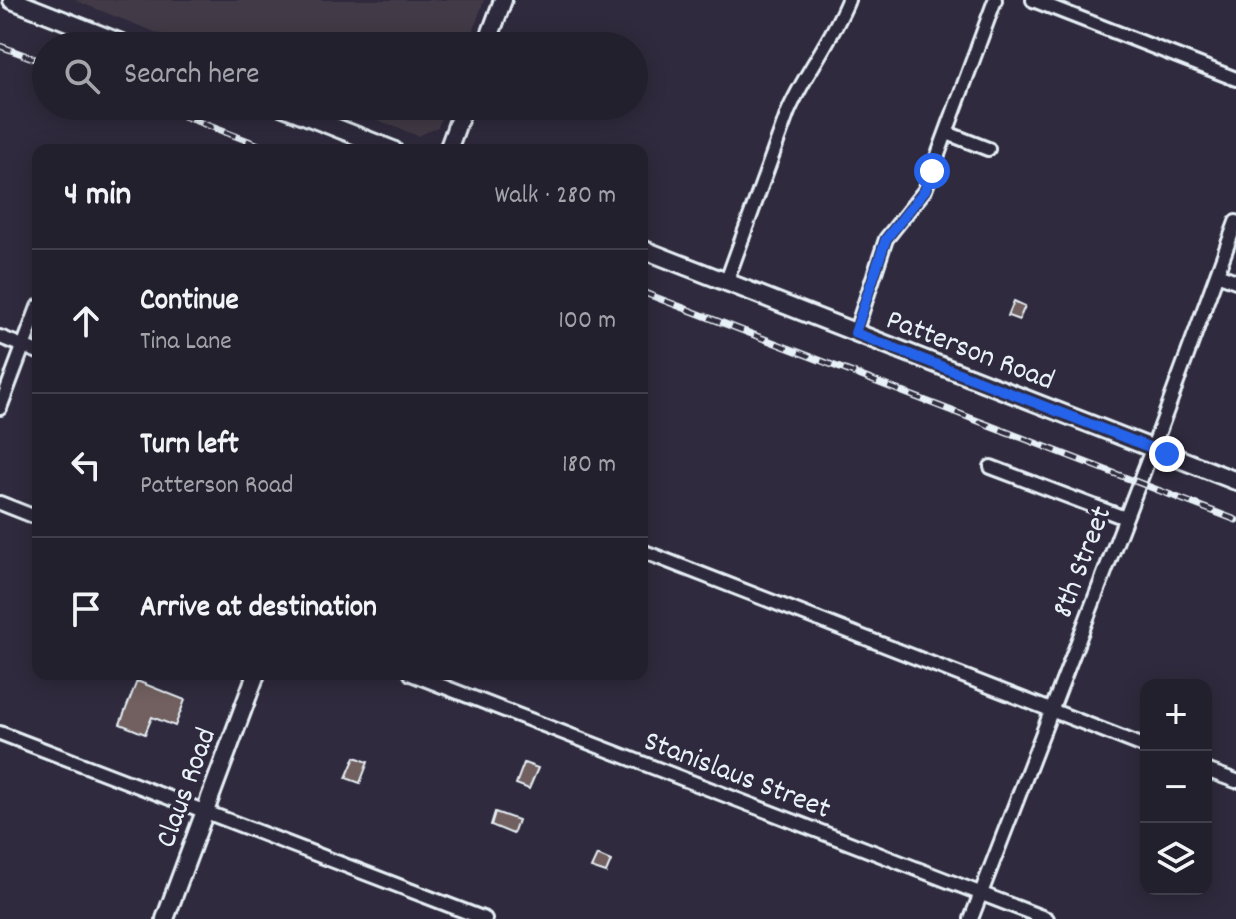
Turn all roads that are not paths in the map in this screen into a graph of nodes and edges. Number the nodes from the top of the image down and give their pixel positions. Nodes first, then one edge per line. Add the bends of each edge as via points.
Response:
1 (12, 0) edge
2 (503, 0) edge
3 (848, 0) edge
4 (995, 0) edge
5 (1033, 0) edge
6 (93, 32) edge
7 (491, 32) edge
8 (1236, 79) edge
9 (317, 120) edge
10 (459, 120) edge
11 (947, 133) junction
12 (378, 144) edge
13 (450, 144) edge
14 (988, 149) dead end
15 (1236, 222) edge
16 (648, 251) edge
17 (1217, 274) junction
18 (1236, 281) edge
19 (726, 283) junction
20 (32, 323) edge
21 (855, 333) junction
22 (0, 337) edge
23 (23, 347) junction
24 (32, 350) edge
25 (0, 408) edge
26 (1152, 448) junction
27 (991, 467) dead end
28 (1236, 481) edge
29 (0, 503) edge
30 (32, 516) edge
31 (1125, 518) junction
32 (648, 553) edge
33 (254, 680) edge
34 (427, 680) edge
35 (1051, 710) junction
36 (0, 733) edge
37 (1140, 745) edge
38 (1212, 772) edge
39 (1236, 781) edge
40 (206, 812) junction
41 (980, 893) junction
42 (165, 919) edge
43 (485, 919) edge
44 (971, 919) edge
45 (1047, 919) edge

1 - 6 main road
2 - 7 main road
3 - 19 street via 827,48 788,112
4 - 11 street
5 - 8 street
9 - 12 main road
10 - 13 main road
11 - 14 street
11 - 21 street via 925,190 886,239
15 - 17 street, 8th Street
16 - 19 main road, Patterson Road
17 - 18 street
17 - 26 street, 8th Street
19 - 21 main road, Patterson Road
20 - 23 street
21 - 26 main road, Patterson Road
22 - 23 street
23 - 24 street
23 - 25 street
26 - 28 main road, Patterson Road
26 - 31 street, 8th Street
27 - 31 street
29 - 30 street
31 - 35 street, 8th Street
32 - 35 street
33 - 40 main road, Claus Road
34 - 41 street, Stanislaus Street
35 - 37 street
35 - 41 street, 8th Street
36 - 40 street
38 - 39 street
40 - 42 main road, Claus Road
40 - 43 street
41 - 44 street, 8th Street
41 - 45 street, Stanislaus Street

